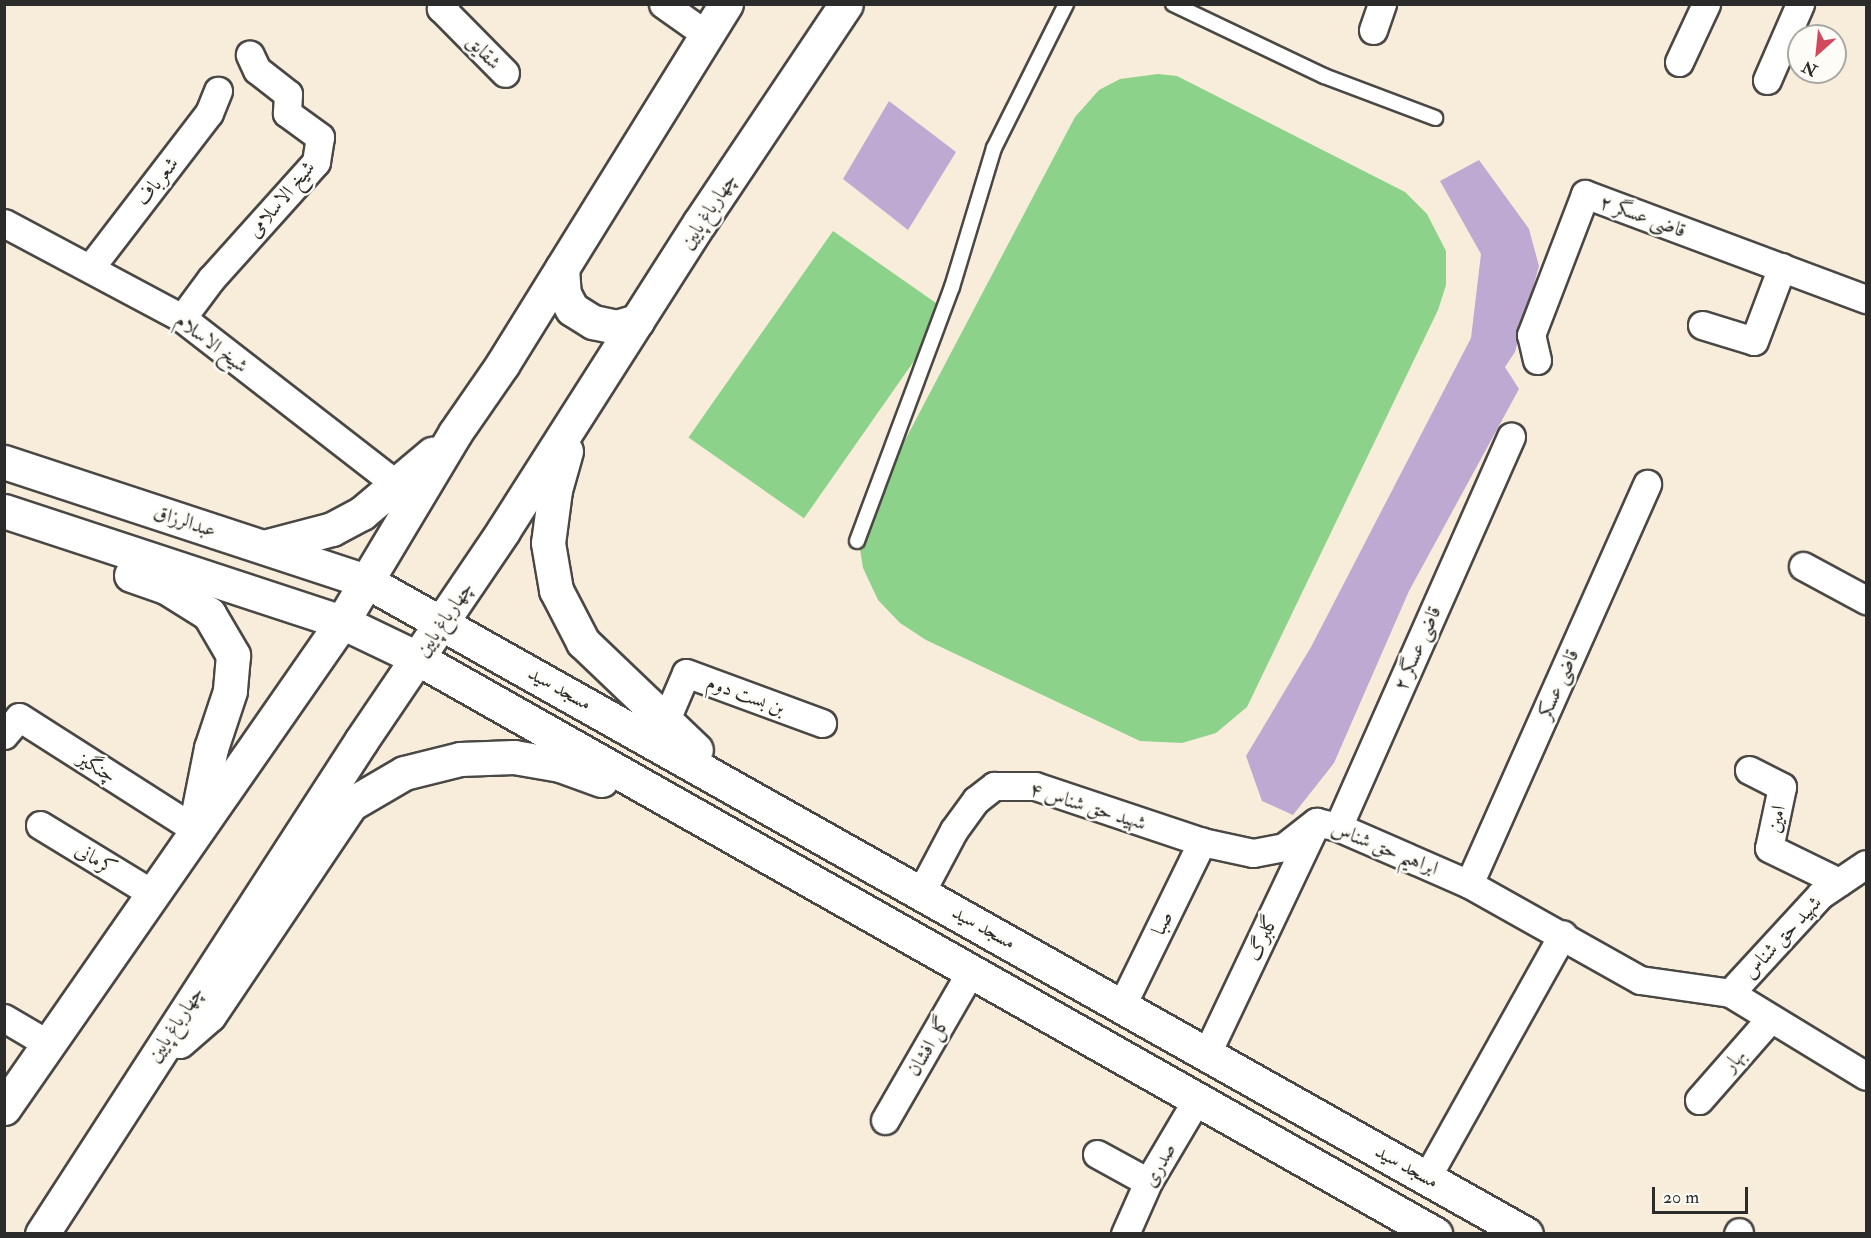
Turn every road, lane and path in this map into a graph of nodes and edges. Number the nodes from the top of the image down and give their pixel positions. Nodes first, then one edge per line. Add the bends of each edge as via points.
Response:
1 (445, 4) edge
2 (663, 4) edge
3 (726, 4) edge
4 (846, 4) edge
5 (1066, 4) edge
6 (1173, 4) edge
7 (1382, 4) edge
8 (1706, 4) edge
9 (1800, 4) edge
10 (1373, 30) dead end
11 (707, 35) junction
12 (250, 55) dead end
13 (1679, 62) dead end
14 (505, 73) dead end
15 (1767, 80) dead end
16 (218, 91) dead end
17 (1435, 118) dead end
18 (6, 228) edge
19 (1782, 267) junction
20 (90, 268) junction
21 (562, 268) junction
22 (1866, 299) edge
23 (182, 318) junction
24 (637, 321) junction
25 (1702, 325) dead end
26 (1537, 360) dead end
27 (577, 415) junction
28 (455, 433) junction
29 (1511, 437) dead end
30 (4, 462) edge
31 (1647, 484) dead end
32 (397, 485) junction
33 (4, 511) edge
34 (4, 531) edge
35 (858, 541) dead end
36 (264, 546) junction
37 (1803, 566) dead end
38 (366, 581) junction
39 (1866, 600) edge
40 (441, 621) junction
41 (342, 622) junction
42 (417, 658) junction
43 (665, 722) junction
44 (822, 723) dead end
45 (4, 735) edge
46 (1749, 770) dead end
47 (738, 789) junction
48 (691, 813) junction
49 (1327, 824) junction
50 (40, 825) dead end
51 (195, 829) junction
52 (1202, 842) junction
53 (1866, 864) edge
54 (1839, 882) junction
55 (1469, 884) junction
56 (921, 892) junction
57 (153, 894) junction
58 (1563, 934) junction
59 (971, 971) junction
60 (1730, 993) junction
61 (1122, 1005) junction
62 (4, 1018) edge
63 (1769, 1020) junction
64 (48, 1044) junction
65 (1207, 1053) junction
66 (146, 1069) junction
67 (1866, 1076) edge
68 (1197, 1099) junction
69 (1699, 1100) dead end
70 (4, 1108) edge
71 (885, 1120) dead end
72 (1097, 1154) dead end
73 (1427, 1177) junction
74 (1148, 1182) junction
75 (42, 1233) edge
76 (1125, 1233) edge
77 (1435, 1233) edge
78 (1526, 1233) edge

1 - 14 street, شقایق via 441,8
2 - 11 street
3 - 11 main road
4 - 24 main road, چهارباغ پایین
5 - 35 lane via 994,148 952,286
6 - 17 lane via 1324,76
7 - 10 street
8 - 13 street
9 - 15 street
11 - 21 main road
12 - 23 street, شیخ الاسلامی via 256,70 288,94 287,113 320,137 316,162 211,279
16 - 20 street, شعرباف via 209,113
18 - 20 street, شیخ الاسلام
19 - 22 street, قاضی عسگر ۲
19 - 25 street via 1754,341
19 - 26 street, قاضی عسگر ۲ via 1585,194 1531,335
20 - 23 street, شیخ الاسلام
21 - 24 main road via 564,294 572,309 593,322 616,327
21 - 28 main road
23 - 32 street, شیخ الاسلام
24 - 27 main road, چهارباغ پایین
27 - 40 main road, چهارباغ پایین
27 - 43 main road via 555,490 548,543 556,590 583,642
28 - 32 main road
28 - 38 main road
29 - 49 street, قاضی عسگر ۲
30 - 36 main road, عبدالرزاق
31 - 55 street, قاضی عسکر
32 - 36 main road via 362,513 332,529
33 - 41 main road
34 - 51 main road via 166,587 208,614 233,655 230,691 211,748
36 - 38 main road, عبدالرزاق
37 - 39 street
38 - 40 main road, مسجد سید
38 - 41 main road
40 - 42 main road, چهارباغ پایین
40 - 47 main road, مسجد سید
41 - 42 main road
41 - 51 main road
42 - 48 main road
42 - 66 main road, چهارباغ پایین
43 - 44 street, بن بست دوم via 686,673
43 - 47 main road
45 - 51 street, چنگیز via 19,717
46 - 54 street, امین via 1782,787 1770,848
47 - 56 main road, مسجد سید
48 - 59 main road
48 - 66 main road via 560,765 514,757 460,759 404,773 351,804 209,1015
49 - 52 street, ابراهیم حق شناس via 1284,846 1253,853
49 - 55 street, ابراهیم حق شناس
49 - 65 street, گلبرگ
50 - 57 street, کرمانی
51 - 57 main road
52 - 56 street, شهید حق شناس ۴ via 1035,786 994,786 976,800 954,830
52 - 61 street, صبا
53 - 54 street, شهید حق شناس
54 - 60 street, شهید حق شناس via 1820,895
55 - 58 street, ابراهیم حق شناس
56 - 61 main road, مسجد سید
57 - 64 main road
58 - 60 street, ابراهیم حق شناس via 1640,980
58 - 73 street
59 - 68 main road
59 - 71 street, گل افشان
60 - 63 street, ابراهیم حق شناس
61 - 65 main road, مسجد سید
62 - 64 street
63 - 67 street, ابراهیم حق شناس
63 - 69 street, بهار
64 - 70 main road
65 - 73 main road, مسجد سید
66 - 75 main road, چهارباغ پایین
68 - 74 street, صدری
68 - 77 main road
72 - 74 street
73 - 78 main road, مسجد سید
74 - 76 street, صدری

